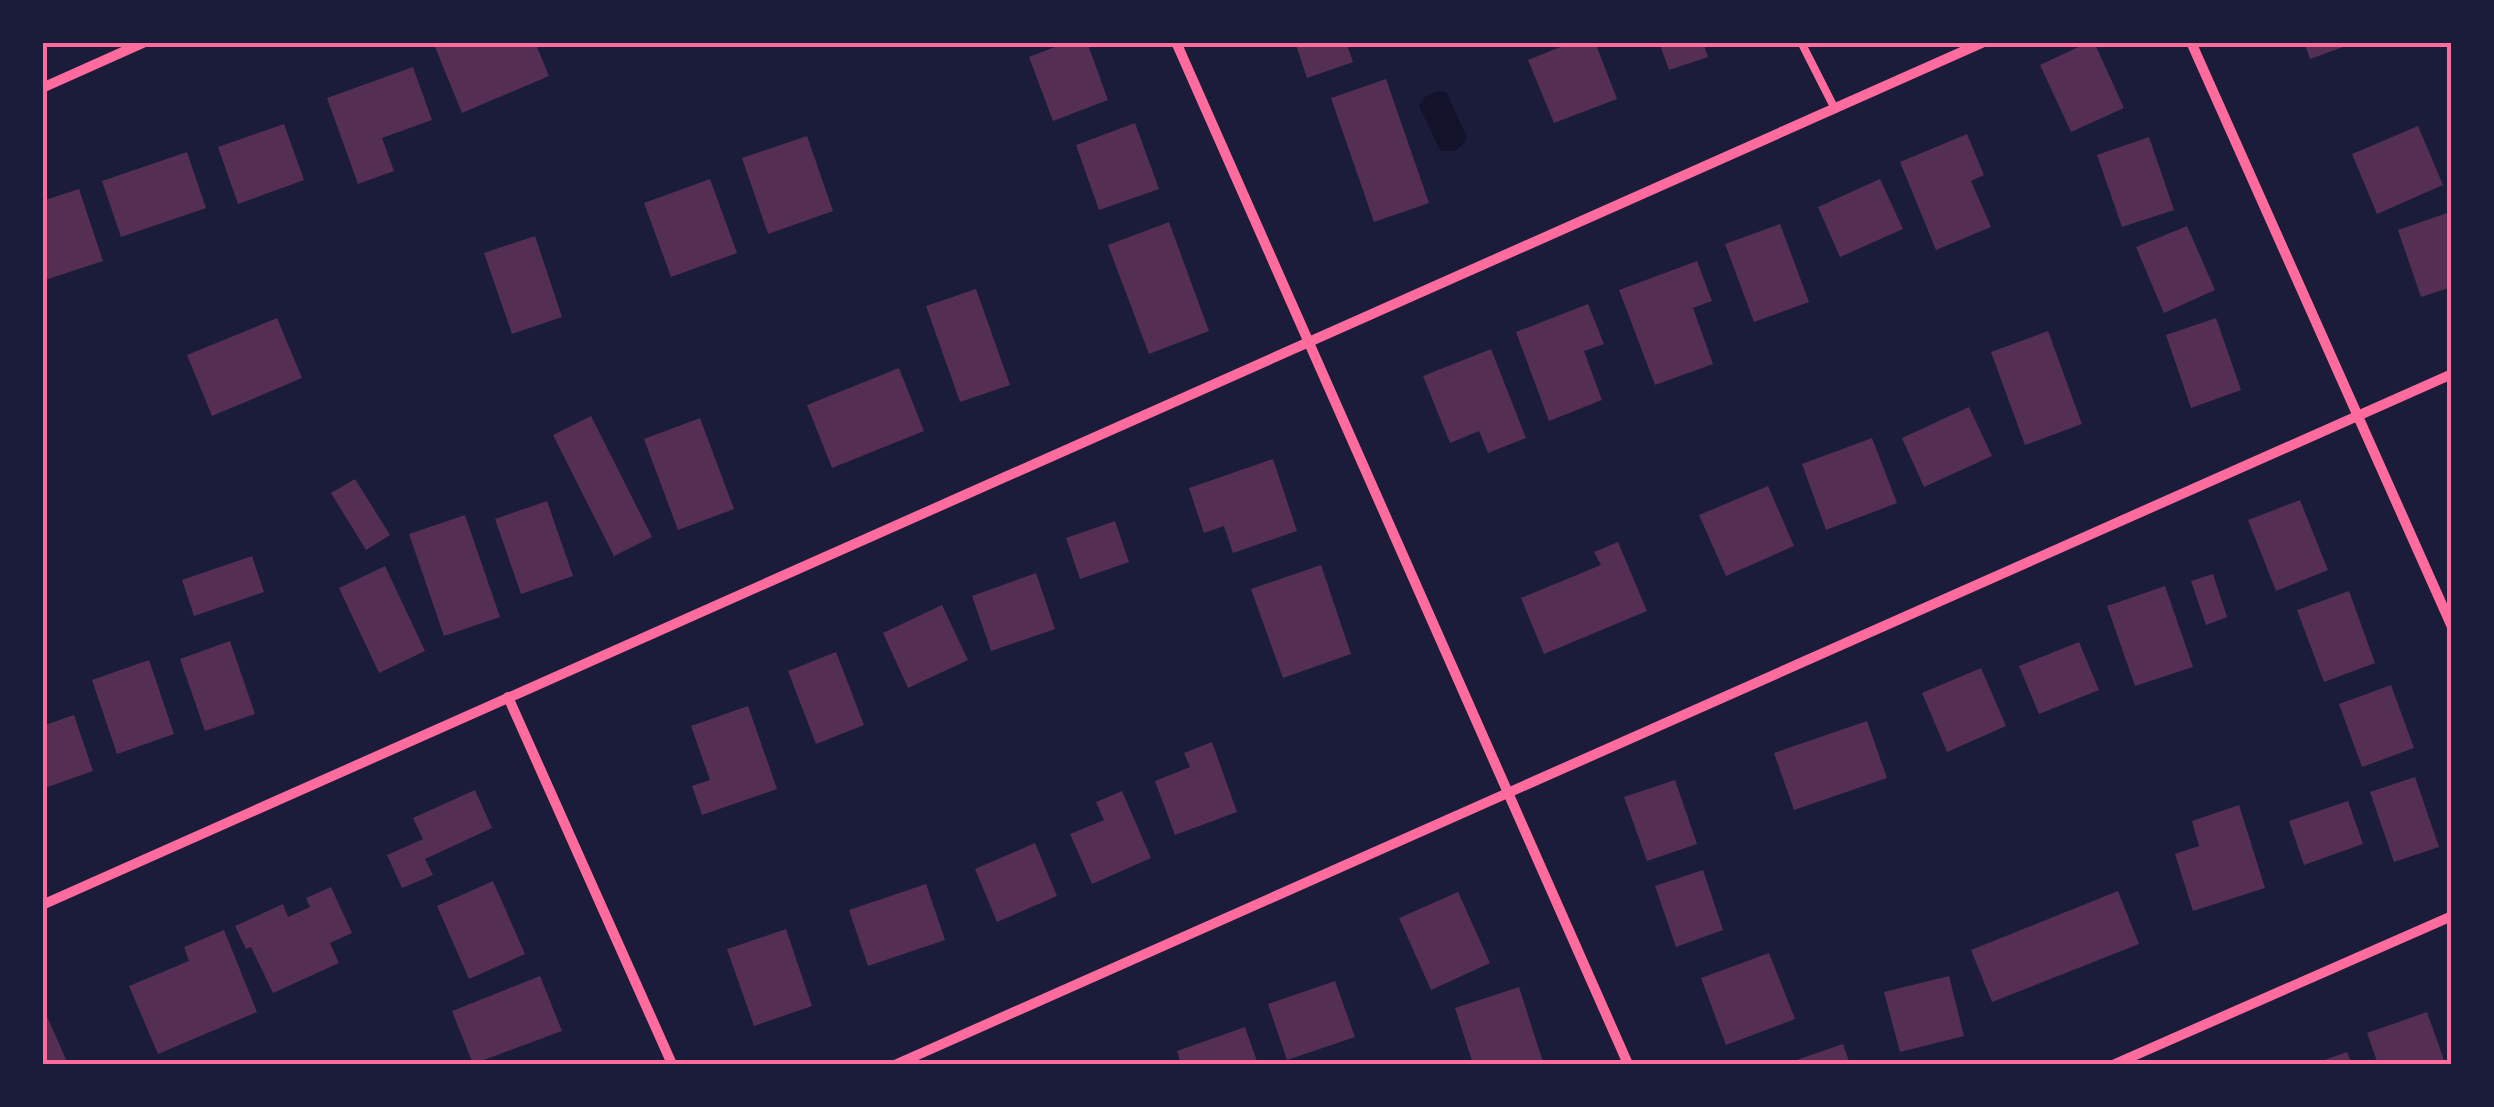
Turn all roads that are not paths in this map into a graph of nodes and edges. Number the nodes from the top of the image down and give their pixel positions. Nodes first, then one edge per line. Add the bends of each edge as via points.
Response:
1 (146, 42) edge
2 (1176, 42) edge
3 (1801, 42) edge
4 (1984, 42) edge
5 (2191, 42) edge
6 (42, 88) edge
7 (1835, 108) junction
8 (1310, 342) junction
9 (2452, 374) edge
10 (2358, 416) junction
11 (2452, 628) edge
12 (508, 697) junction
13 (1508, 794) junction
14 (42, 905) edge
15 (2452, 916) edge
16 (672, 1064) edge
17 (897, 1064) edge
18 (1628, 1064) edge
19 (2116, 1064) edge

1 - 6 street
2 - 8 street
3 - 7 lane
4 - 7 street
5 - 10 street
7 - 8 street
8 - 12 street
8 - 13 street
9 - 10 street
10 - 11 street
10 - 13 street
12 - 14 street
12 - 16 street
13 - 17 street
13 - 18 street
15 - 19 street

